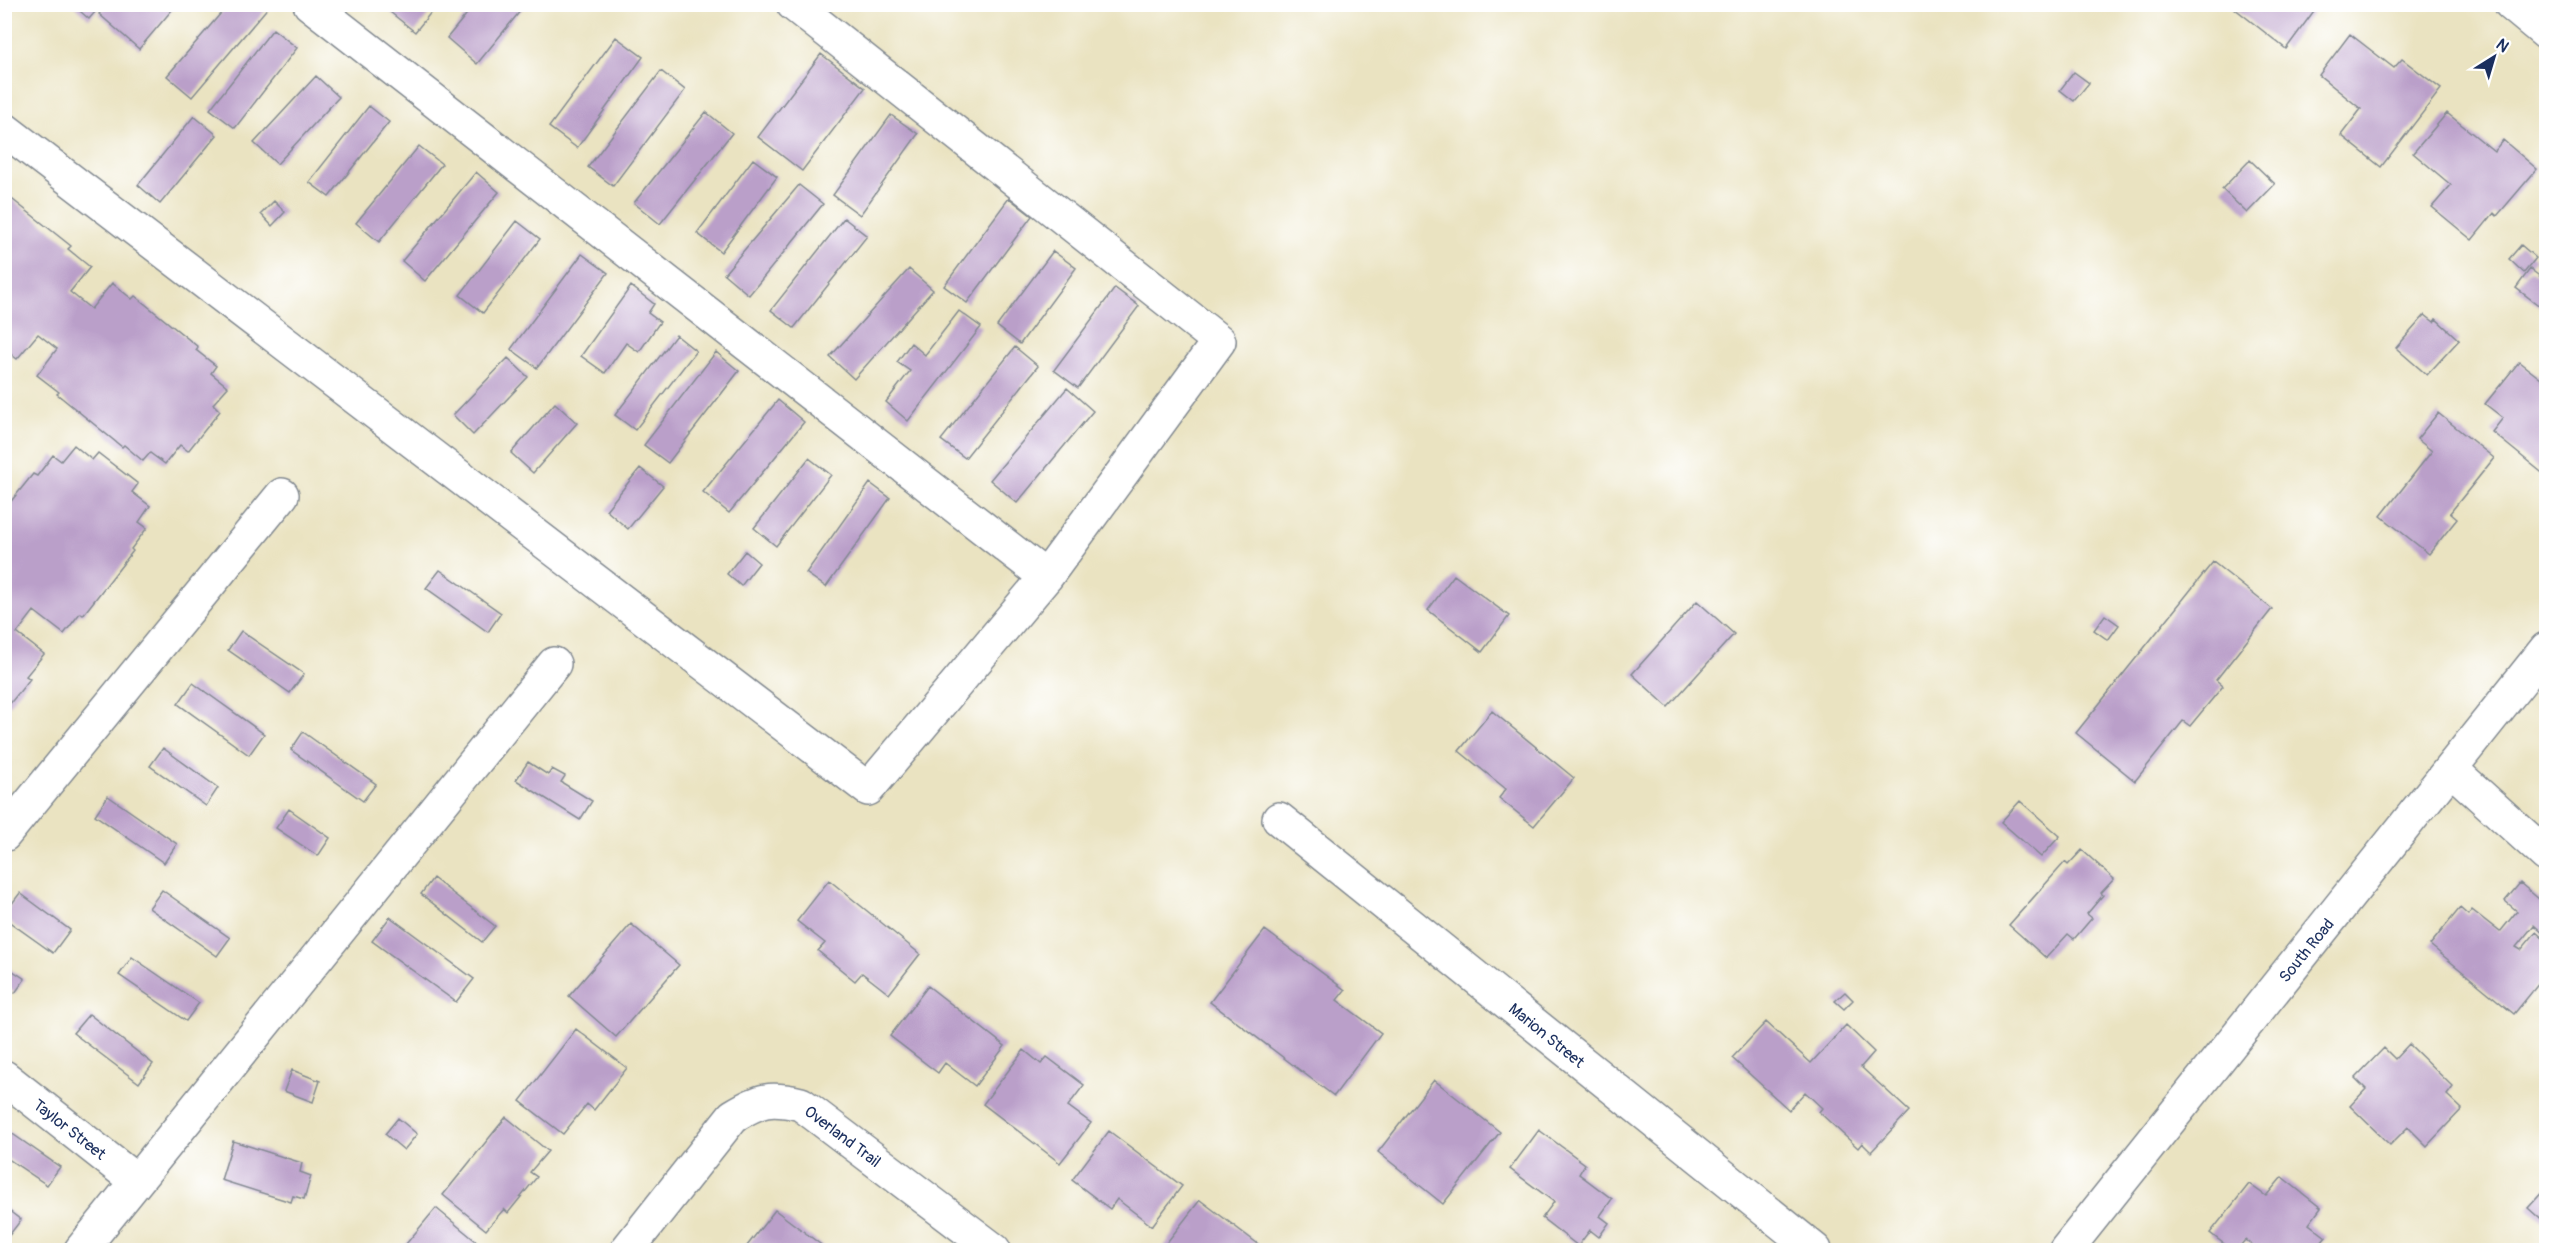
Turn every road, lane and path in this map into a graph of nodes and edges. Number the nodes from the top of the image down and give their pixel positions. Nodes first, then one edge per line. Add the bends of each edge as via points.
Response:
1 (310, 4) edge
2 (793, 4) edge
3 (2511, 4) edge
4 (2547, 33) edge
5 (4, 129) edge
6 (282, 495) dead end
7 (1046, 577) junction
8 (2547, 650) edge
9 (554, 664) dead end
10 (2451, 769) junction
11 (1279, 819) dead end
12 (4, 835) edge
13 (2547, 855) edge
14 (4, 1077) edge
15 (136, 1181) junction
16 (81, 1251) edge
17 (627, 1251) edge
18 (994, 1251) edge
19 (1815, 1251) edge
20 (2066, 1251) edge

1 - 7 street
2 - 7 street via 1219,341
3 - 4 street
5 - 7 street via 868,789
6 - 12 street
8 - 10 street, South Road
9 - 15 street
10 - 13 street
10 - 20 street, South Road
11 - 19 street, Marion Street
14 - 15 street, Taylor Street
15 - 16 street
17 - 18 street, Overland Trail via 733,1116 753,1103 777,1099 801,1104

